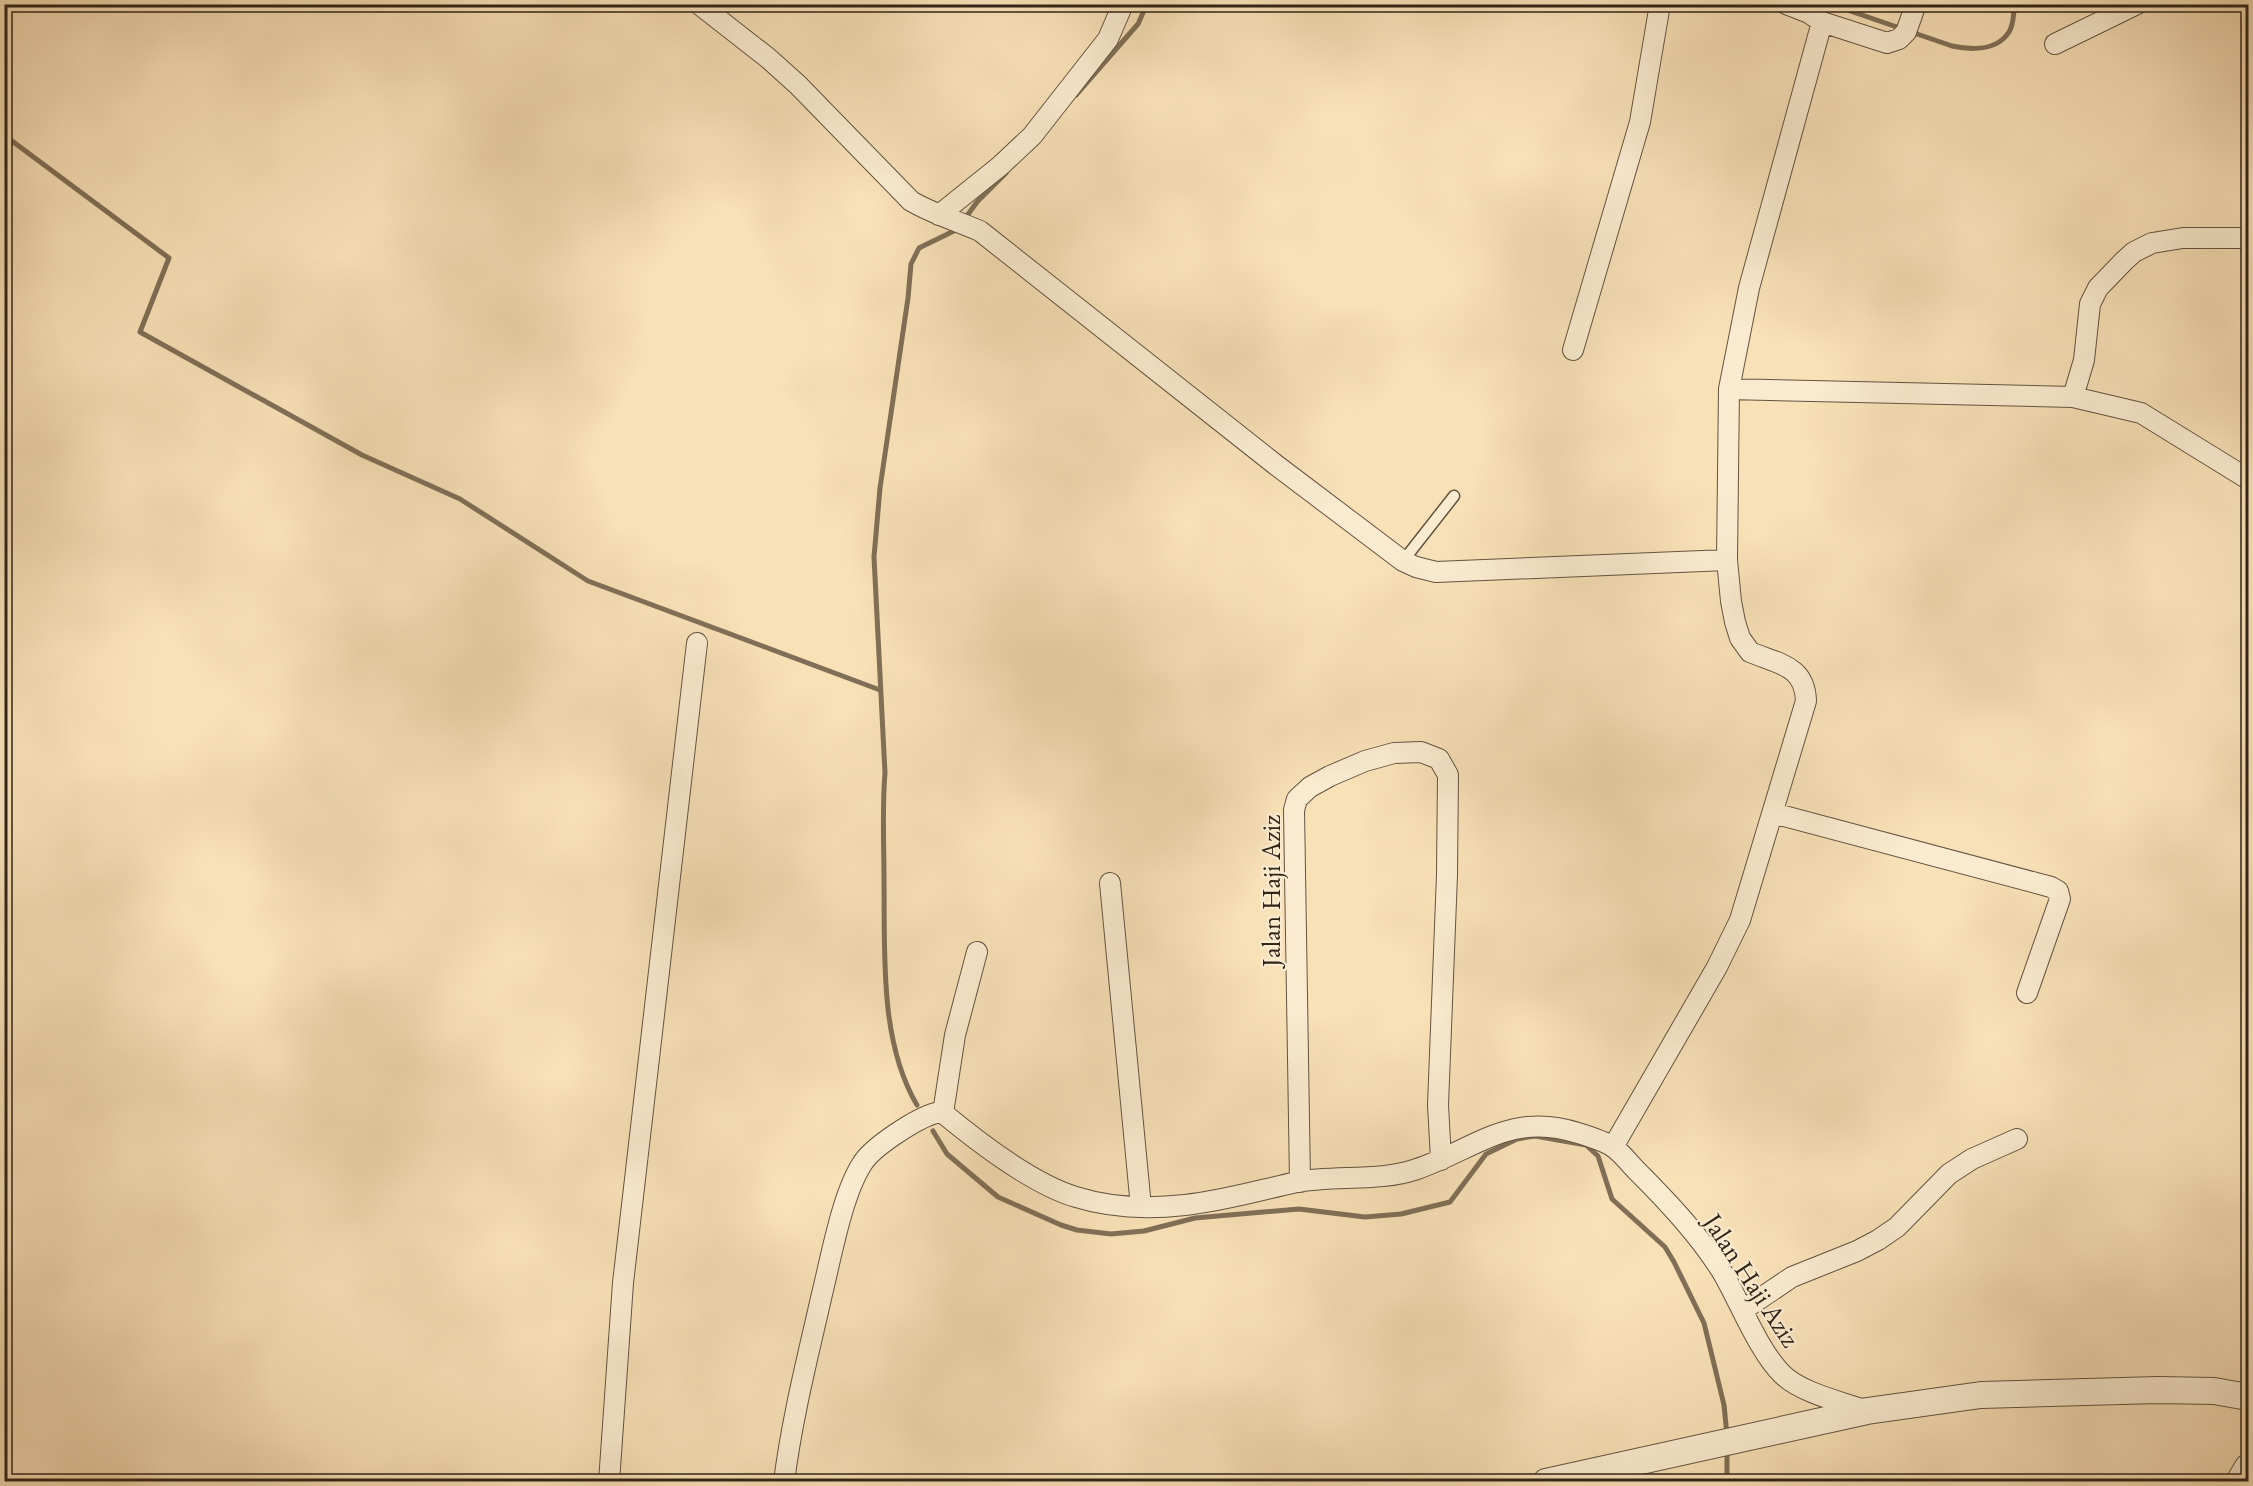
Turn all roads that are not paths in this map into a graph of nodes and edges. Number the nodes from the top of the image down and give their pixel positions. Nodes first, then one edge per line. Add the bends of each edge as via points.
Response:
1 (699, 4) edge
2 (1123, 4) edge
3 (1660, 4) edge
4 (1786, 4) edge
5 (2137, 4) edge
6 (1822, 22) junction
7 (1908, 22) edge
8 (2055, 44) dead end
9 (947, 217) junction
10 (2248, 237) edge
11 (1573, 350) dead end
12 (1729, 389) junction
13 (2073, 397) junction
14 (2248, 479) edge
15 (1454, 496) dead end
16 (1727, 560) junction
17 (1402, 561) junction
18 (697, 643) dead end
19 (1773, 813) junction
20 (1110, 883) dead end
21 (977, 952) dead end
22 (2027, 993) dead end
23 (942, 1113) junction
24 (2017, 1140) dead end
25 (1613, 1147) junction
26 (1441, 1160) junction
27 (1300, 1182) junction
28 (1142, 1207) junction
29 (1743, 1310) junction
30 (2248, 1397) edge
31 (1867, 1411) junction
32 (2248, 1467) edge
33 (609, 1482) edge
34 (784, 1482) edge
35 (1546, 1482) edge
36 (2239, 1482) edge

1 - 9 street via 798,85 911,201 928,212
2 - 9 street via 1108,39 1032,136
3 - 11 street via 1640,122
4 - 6 street
5 - 8 street
6 - 7 street via 1887,43
6 - 12 street via 1749,288
9 - 17 street via 980,231
10 - 13 street via 2183,238 2152,243 2124,261 2098,288 2090,304 2084,360
12 - 13 street
12 - 16 street
13 - 14 street via 2141,413
15 - 17 lane
16 - 17 street via 1436,572
16 - 19 street via 1740,638 1750,652 1794,671 1805,687 1806,701
18 - 33 street via 623,1282
19 - 22 street via 2058,891 2060,899
19 - 25 street via 1750,892 1726,949
20 - 28 street
21 - 23 street via 955,1035
23 - 28 street via 991,1151 1058,1191 1102,1203
23 - 34 street via 930,1114 874,1151 862,1163 849,1192 832,1250
24 - 29 street via 1972,1159 1949,1174 1897,1227 1878,1240 1792,1277
25 - 26 street via 1566,1130 1522,1126 1476,1142
25 - 29 street, Jalan Haji Aziz via 1665,1199 1705,1249
26 - 27 street via 1414,1170
26 - 27 street, Jalan Haji Aziz via 1438,1105 1448,775 1438,759 1420,752 1394,753 1365,761 1310,787 1297,799 1294,810
27 - 28 street via 1225,1199
29 - 31 street, Jalan Haji Aziz via 1781,1373 1791,1382
30 - 31 street via 2214,1391 2158,1390 1996,1394
31 - 35 street
32 - 36 street

